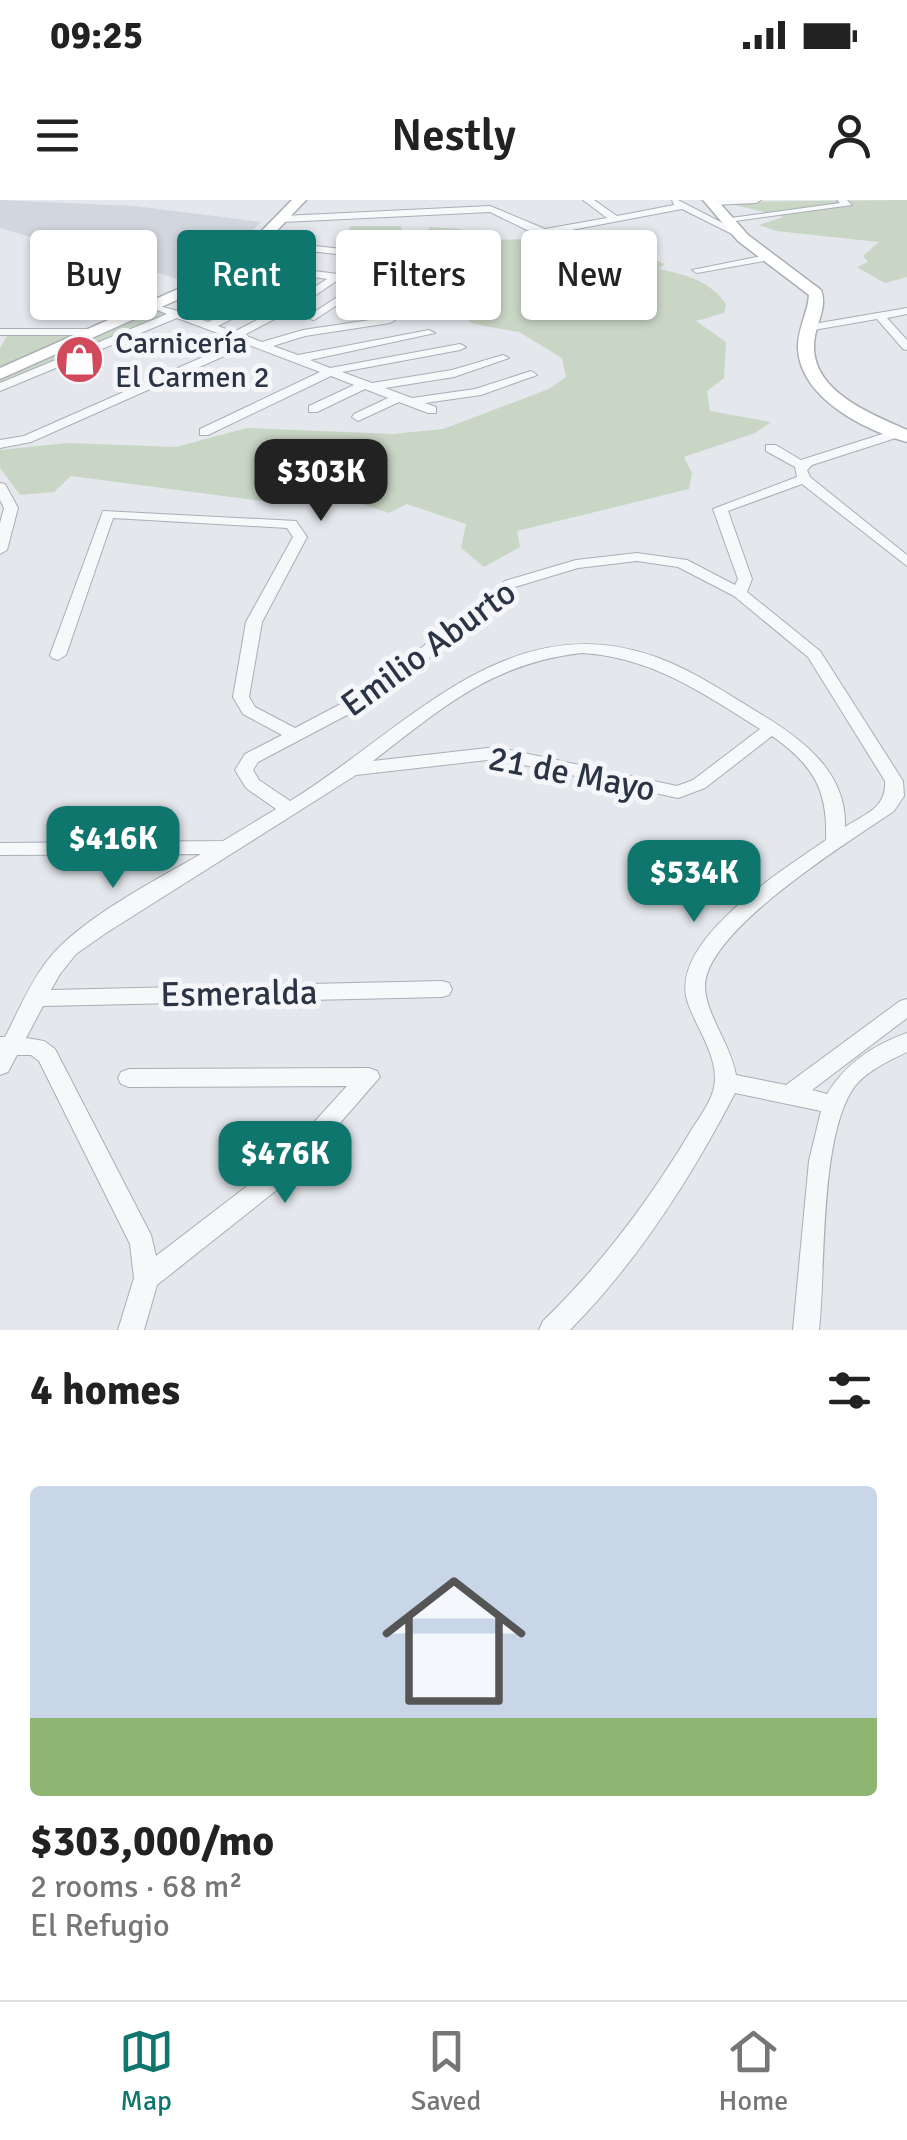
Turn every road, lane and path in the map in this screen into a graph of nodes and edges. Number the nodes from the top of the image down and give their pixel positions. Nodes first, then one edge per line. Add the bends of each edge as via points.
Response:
1 (299, 200) edge
2 (588, 200) edge
3 (672, 200) edge
4 (756, 200) edge
5 (842, 200) edge
6 (712, 201) edge
7 (685, 206) junction
8 (283, 219) junction
9 (615, 220) junction
10 (733, 226) junction
11 (272, 230) edge
12 (771, 257) junction
13 (697, 270) dead end
14 (316, 274) edge
15 (336, 277) joint
16 (316, 290) edge
17 (907, 312) edge
18 (177, 317) edge
19 (882, 317) junction
20 (123, 320) edge
21 (194, 320) edge
22 (221, 320) edge
23 (265, 320) edge
24 (390, 320) dead end
25 (209, 326) junction
26 (808, 328) junction
27 (94, 332) junction
28 (430, 333) dead end
29 (1, 335) edge
30 (234, 336) junction
31 (256, 343) junction
32 (460, 347) dead end
33 (907, 347) edge
34 (503, 358) dead end
35 (297, 359) junction
36 (330, 371) junction
37 (0, 374) edge
38 (531, 375) dead end
39 (368, 385) junction
40 (0, 388) edge
41 (405, 400) junction
42 (313, 409) dead end
43 (432, 410) dead end
44 (358, 417) dead end
45 (204, 432) dead end
46 (902, 435) edge
47 (7, 443) edge
48 (771, 448) dead end
49 (804, 472) junction
50 (0, 487) edge
51 (0, 550) edge
52 (907, 562) edge
53 (739, 593) junction
54 (58, 655) dead end
55 (772, 728) junction
56 (297, 736) junction
57 (354, 769) junction
58 (290, 810) junction
59 (835, 840) junction
60 (229, 848) junction
61 (0, 849) edge
62 (442, 989) dead end
63 (37, 998) junction
64 (907, 1007) edge
65 (907, 1042) edge
66 (4, 1052) edge
67 (827, 1066) junction
68 (129, 1078) dead end
69 (846, 1080) junction
70 (726, 1082) junction
71 (789, 1095) junction
72 (833, 1104) junction
73 (147, 1278) junction
74 (131, 1330) edge
75 (552, 1330) edge
76 (806, 1330) edge

1 - 8 main road
2 - 9 street
3 - 7 street
4 - 6 street
5 - 10 street via 847,206
6 - 10 main road
7 - 9 street
7 - 10 street
8 - 9 street via 490,209 540,232
8 - 11 main road
10 - 12 main road
12 - 13 street
12 - 26 main road via 816,293
14 - 15 street
15 - 16 street
17 - 19 street
18 - 40 street
19 - 26 street
19 - 33 street
20 - 27 main road
21 - 25 street
22 - 25 street
23 - 30 street
24 - 31 street
25 - 30 street
26 - 46 main road via 808,360 824,388
27 - 29 street
27 - 37 main road
28 - 35 street
30 - 31 street
31 - 35 street
31 - 47 street
32 - 36 street
34 - 39 street via 454,373
35 - 36 street
36 - 39 street
36 - 45 street
38 - 41 street via 477,392
39 - 41 street
39 - 42 street
41 - 43 street
41 - 44 street
46 - 49 street
48 - 49 street
49 - 52 street
49 - 53 street via 720,509 744,579
50 - 51 street via 11,508
53 - 56 street, Emilio Aburto via 682,563 650,557 540,572 485,601 368,699
53 - 59 street, Emilio Aburto via 814,654 894,781 888,807
54 - 56 street via 108,514 298,528 300,537 254,622 241,693 249,710
55 - 57 street, 21 de Mayo via 699,784 678,792 496,753
55 - 57 street via 652,658 558,650 471,682
55 - 59 street via 828,779
56 - 58 street, Emilio Aburto via 256,754 244,770 252,784
57 - 58 street
58 - 60 street
59 - 70 street, Emilio Aburto via 697,961 696,994
60 - 61 street
60 - 63 street via 70,949
62 - 63 street, Esmeralda
63 - 66 street
64 - 67 street
65 - 69 street
66 - 73 street via 36,1047 47,1054 137,1230
67 - 69 street
67 - 71 street
68 - 73 street via 369,1076 285,1170
69 - 72 street
70 - 71 street
70 - 75 street via 630,1242
71 - 72 street
72 - 76 street
73 - 74 street

